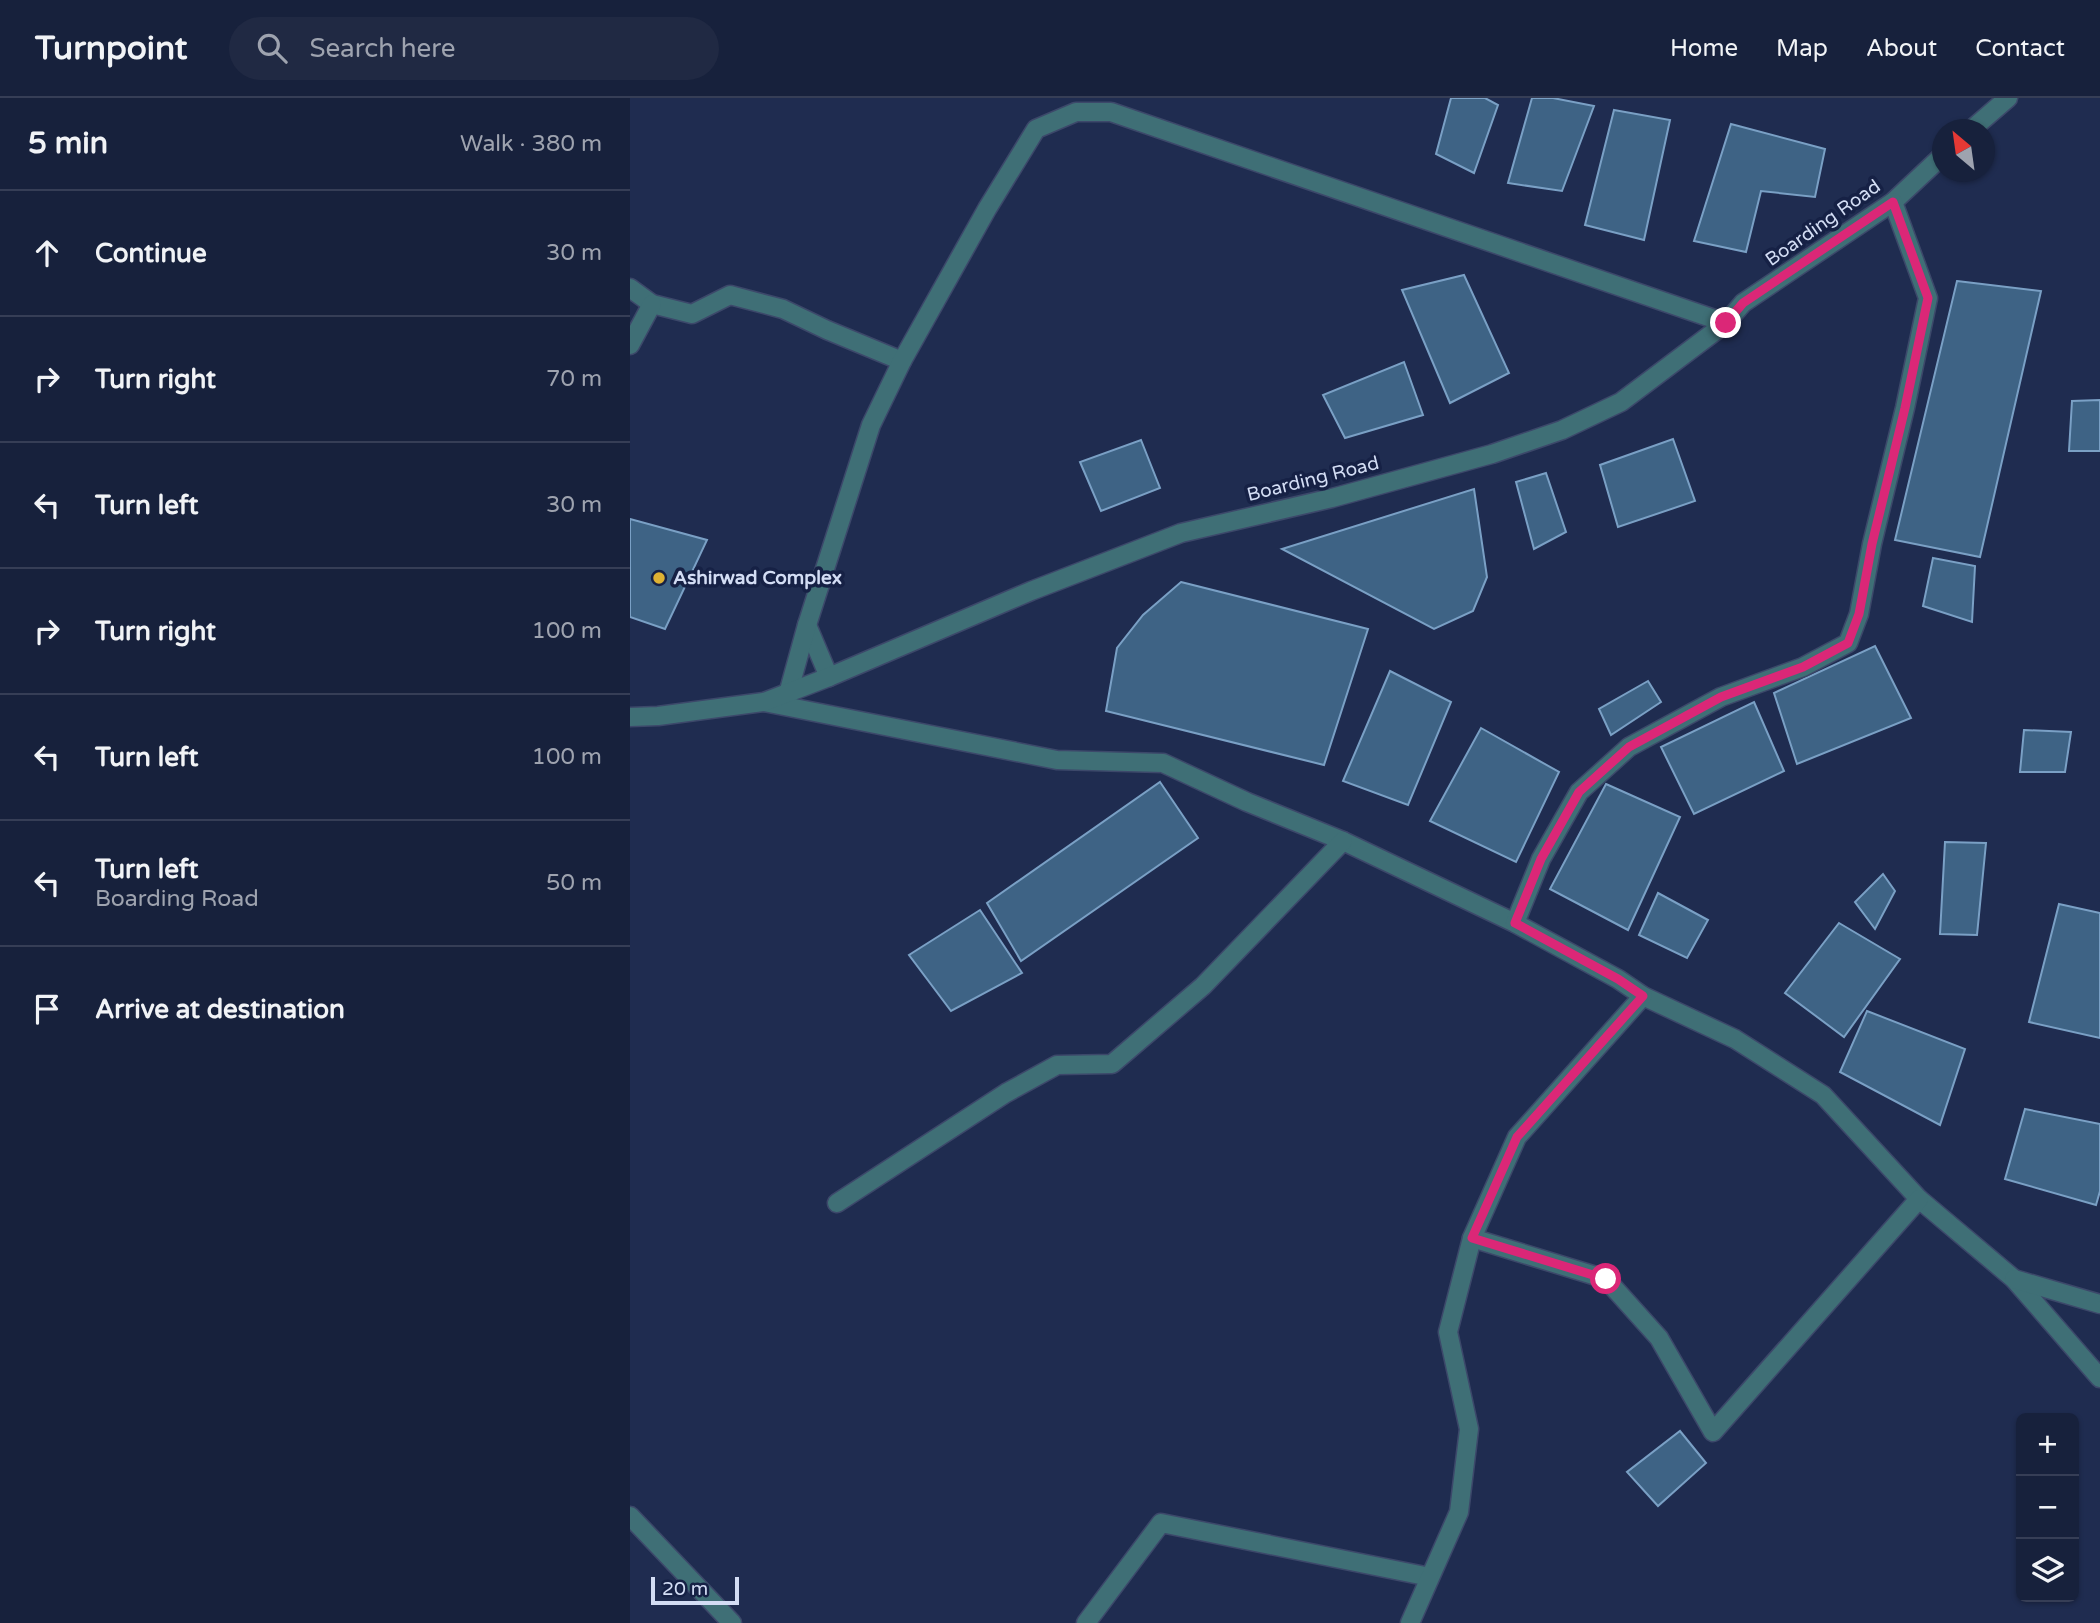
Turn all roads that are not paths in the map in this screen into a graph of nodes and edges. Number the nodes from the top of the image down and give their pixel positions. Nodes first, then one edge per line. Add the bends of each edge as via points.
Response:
1 (2008, 98) edge
2 (1984, 119) edge
3 (1932, 165) edge
4 (1893, 202) junction
5 (630, 288) edge
6 (652, 304) junction
7 (1726, 323) junction
8 (630, 345) edge
9 (902, 360) junction
10 (807, 625) junction
11 (829, 677) junction
12 (788, 694) junction
13 (764, 702) junction
14 (630, 717) edge
15 (1343, 841) junction
16 (1515, 923) junction
17 (1643, 996) junction
18 (1919, 1199) junction
19 (838, 1203) dead end
20 (1472, 1238) junction
21 (2014, 1279) junction
22 (2100, 1304) edge
23 (2100, 1378) edge
24 (630, 1516) edge
25 (1430, 1577) junction
26 (732, 1623) edge
27 (1086, 1623) edge
28 (1410, 1623) edge

1 - 2 street
3 - 4 street, Boarding Road
4 - 7 street, Boarding Road via 1743,303
4 - 16 street via 1928,298 1859,614 1848,643 1803,667 1721,697 1629,747 1579,792 1541,859
5 - 6 street
6 - 8 street
6 - 9 street via 692,314 730,295 783,309
7 - 9 street via 1111,112 1076,112 1036,129
7 - 11 street, Boarding Road via 1621,402 1562,430 1346,494 1181,533
9 - 10 street via 871,425
10 - 11 street
10 - 12 street
11 - 12 street, Boarding Road
12 - 13 street, Boarding Road
13 - 14 street, Boarding Road
13 - 15 street via 1057,760 1163,763
15 - 16 street
15 - 19 street via 1203,986 1112,1064 1057,1065 1006,1093
16 - 17 street
17 - 18 street via 1734,1039 1823,1095
17 - 20 street via 1517,1137
18 - 20 street via 1713,1432 1659,1338 1606,1279
18 - 21 street
20 - 25 street via 1448,1332 1469,1429 1459,1512
21 - 22 street
21 - 23 street
24 - 26 street
25 - 27 street via 1161,1523
25 - 28 street

